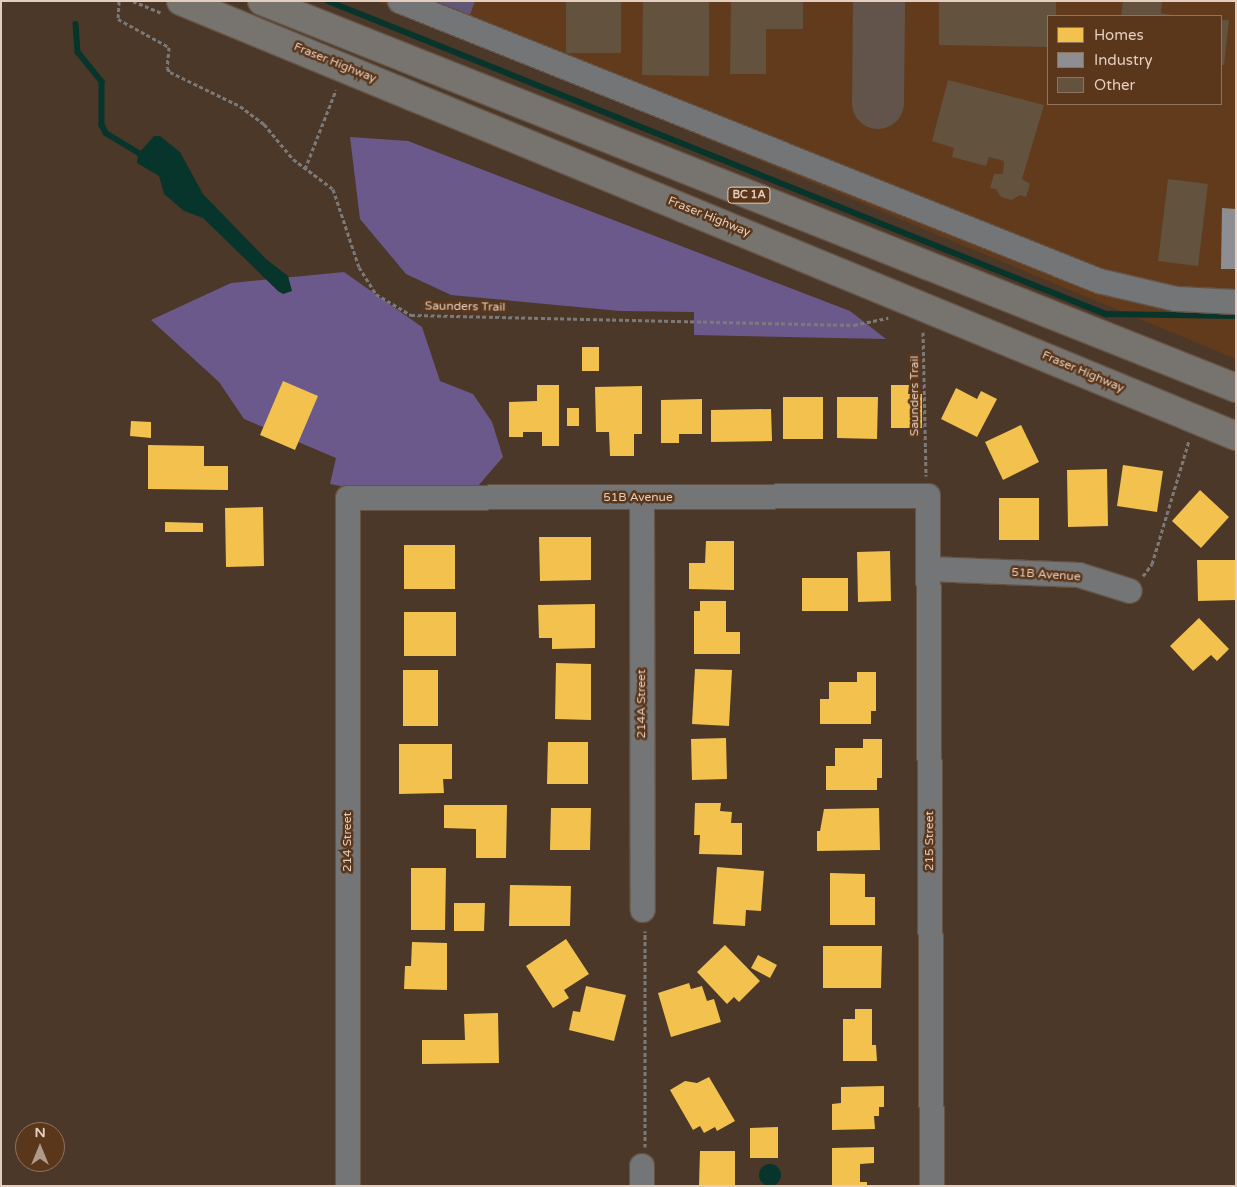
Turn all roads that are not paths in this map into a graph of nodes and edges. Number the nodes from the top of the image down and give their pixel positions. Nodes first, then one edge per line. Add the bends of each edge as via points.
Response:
1 (182, 1) edge
2 (262, 1) edge
3 (400, 1) edge
4 (1236, 302) edge
5 (1236, 388) edge
6 (1236, 436) edge
7 (928, 496) joint
8 (348, 498) joint
9 (642, 498) junction
10 (929, 569) junction
11 (1130, 591) road end
12 (643, 910) road end
13 (348, 1186) edge
14 (932, 1186) edge

1 - 6 main road, Fraser Highway
2 - 5 main road, BC 1A
3 - 4 street via 1099,281 1176,299
7 - 9 street, 51B Avenue
7 - 10 street, 215 Street
8 - 9 street, 51B Avenue
8 - 13 street, 214 Street
9 - 12 street, 214A Street
10 - 11 street, 51B Avenue via 1079,575
10 - 14 street, 215 Street

